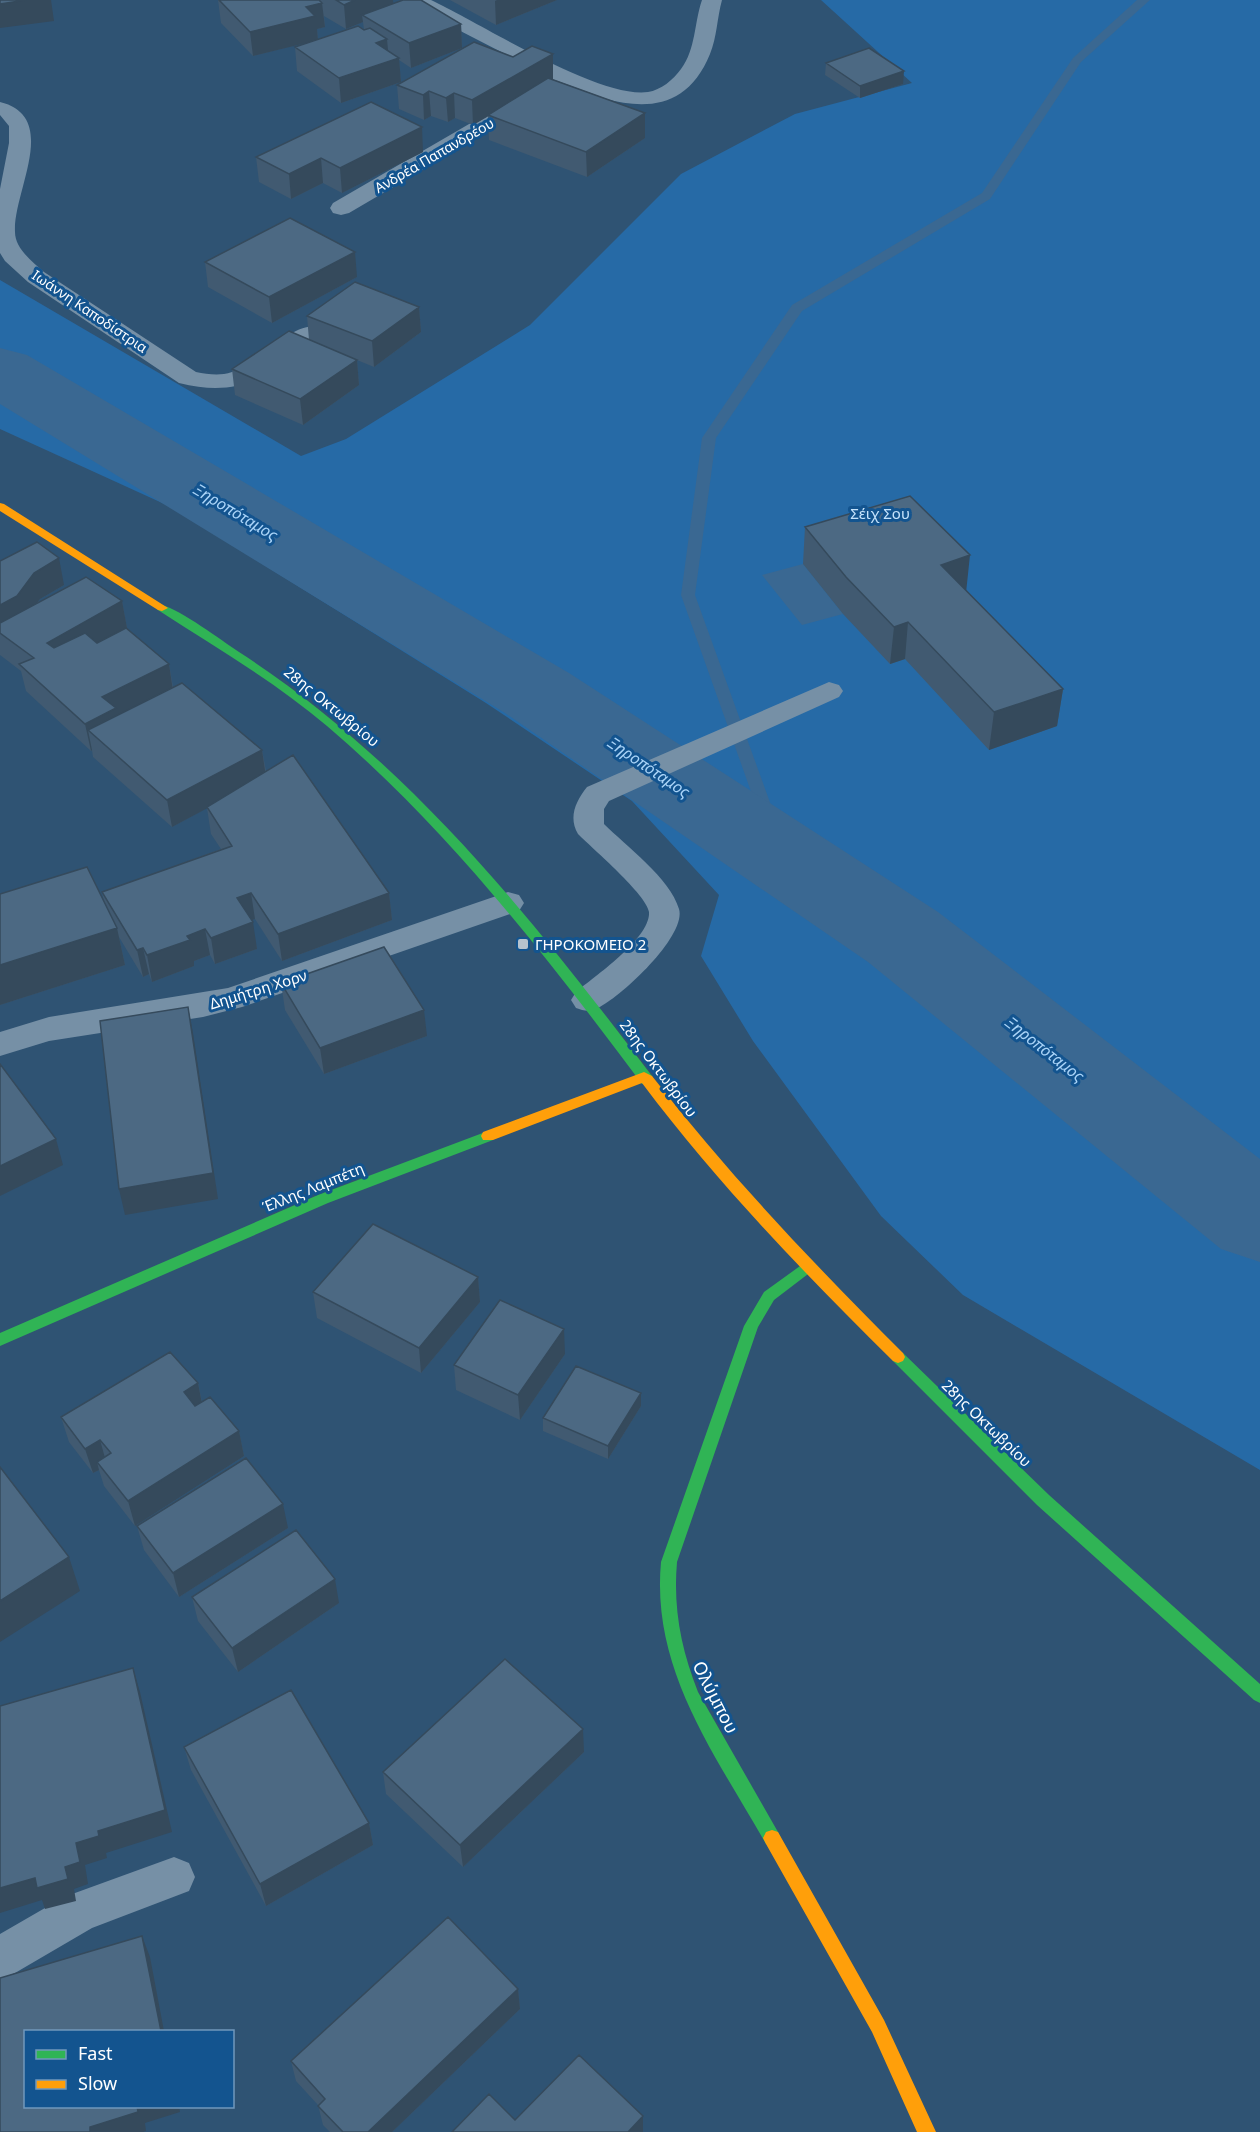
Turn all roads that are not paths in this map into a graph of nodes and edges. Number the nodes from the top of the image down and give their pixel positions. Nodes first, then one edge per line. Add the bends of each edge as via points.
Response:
1 (415, 0) edge
2 (712, 0) edge
3 (566, 77) junction
4 (0, 108) edge
5 (341, 208) dead end
6 (310, 333) edge
7 (0, 506) edge
8 (829, 691) dead end
9 (508, 903) junction
10 (587, 1000) junction
11 (0, 1044) edge
12 (644, 1077) junction
13 (807, 1267) junction
14 (0, 1340) edge
15 (1260, 1695) edge
16 (174, 1877) dead end
17 (0, 1958) edge
18 (927, 2132) edge

1 - 3 street
2 - 3 street via 698,59 681,83 664,95 644,99 618,97
3 - 5 street, Ανδρέα Παπανδρέου
4 - 6 street, Ιωάννη Καποδίστρια via 9,111 20,125 3,233 13,256 36,277 188,378 206,383 247,377
7 - 9 main road, 28ης Οκτωβρίου via 166,608 298,697 396,782
8 - 10 street via 598,794 591,802 587,814 589,827 655,892 664,918 637,959
9 - 10 main road, 28ης Οκτωβρίου
9 - 11 street, Δημήτρη Χορν via 223,1001 49,1029
10 - 12 main road, 28ης Οκτωβρίου
12 - 13 main road, 28ης Οκτωβρίου via 703,1151
12 - 14 main road, Έλλης Λαμπέτη via 323,1199
13 - 15 main road, 28ης Οκτωβρίου via 1043,1500
13 - 18 main road, Ολύμπου via 769,1296 751,1326 669,1562 667,1621 691,1695 878,2026
16 - 17 street via 79,1912

